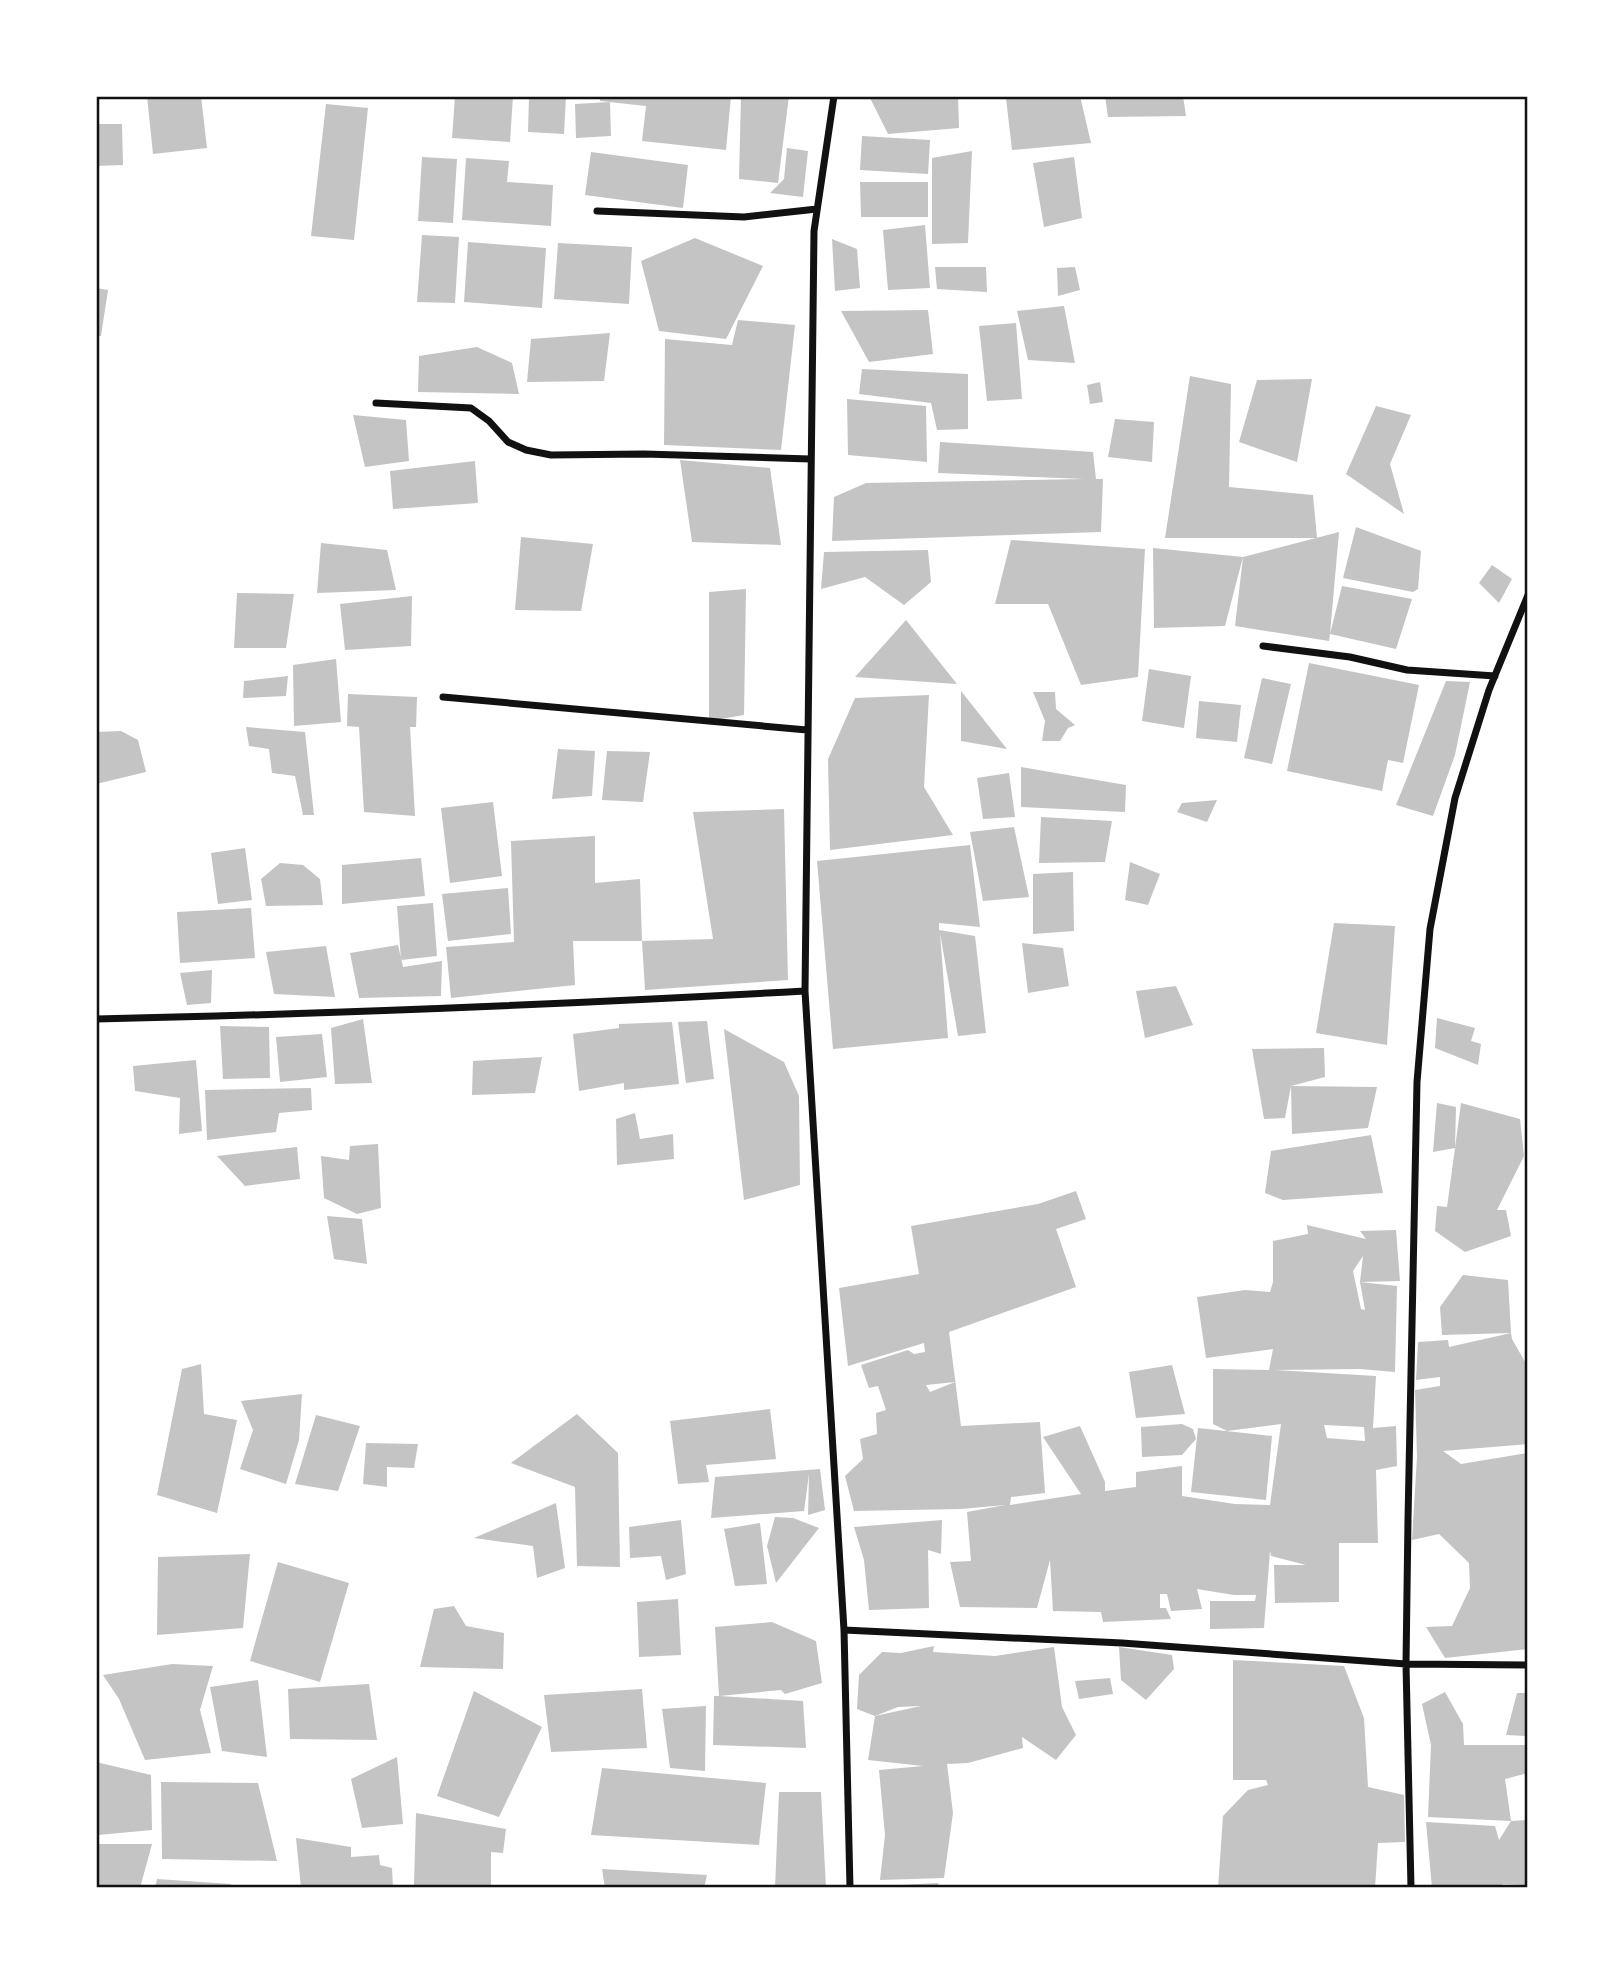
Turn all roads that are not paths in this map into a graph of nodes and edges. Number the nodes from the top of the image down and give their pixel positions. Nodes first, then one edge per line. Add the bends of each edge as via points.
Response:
1 (834, 96) edge
2 (817, 209) junction
3 (597, 211) dead end
4 (376, 403) dead end
5 (810, 459) junction
6 (1528, 595) edge
7 (1263, 646) dead end
8 (1495, 676) junction
9 (443, 697) dead end
10 (807, 730) junction
11 (804, 992) junction
12 (96, 1019) edge
13 (844, 1630) junction
14 (1406, 1664) junction
15 (1528, 1665) edge
16 (850, 1888) edge
17 (1412, 1888) edge

1 - 2 street
2 - 3 street via 744,217
2 - 5 street
4 - 5 street via 471,408 508,442 551,455
5 - 10 street
6 - 8 street
7 - 8 street via 1407,670
8 - 14 street via 1455,798 1430,929 1417,1082
9 - 10 street
10 - 11 street
11 - 12 street via 274,1016
11 - 13 street
13 - 14 street via 1122,1643
13 - 16 street
14 - 15 street
14 - 17 street

